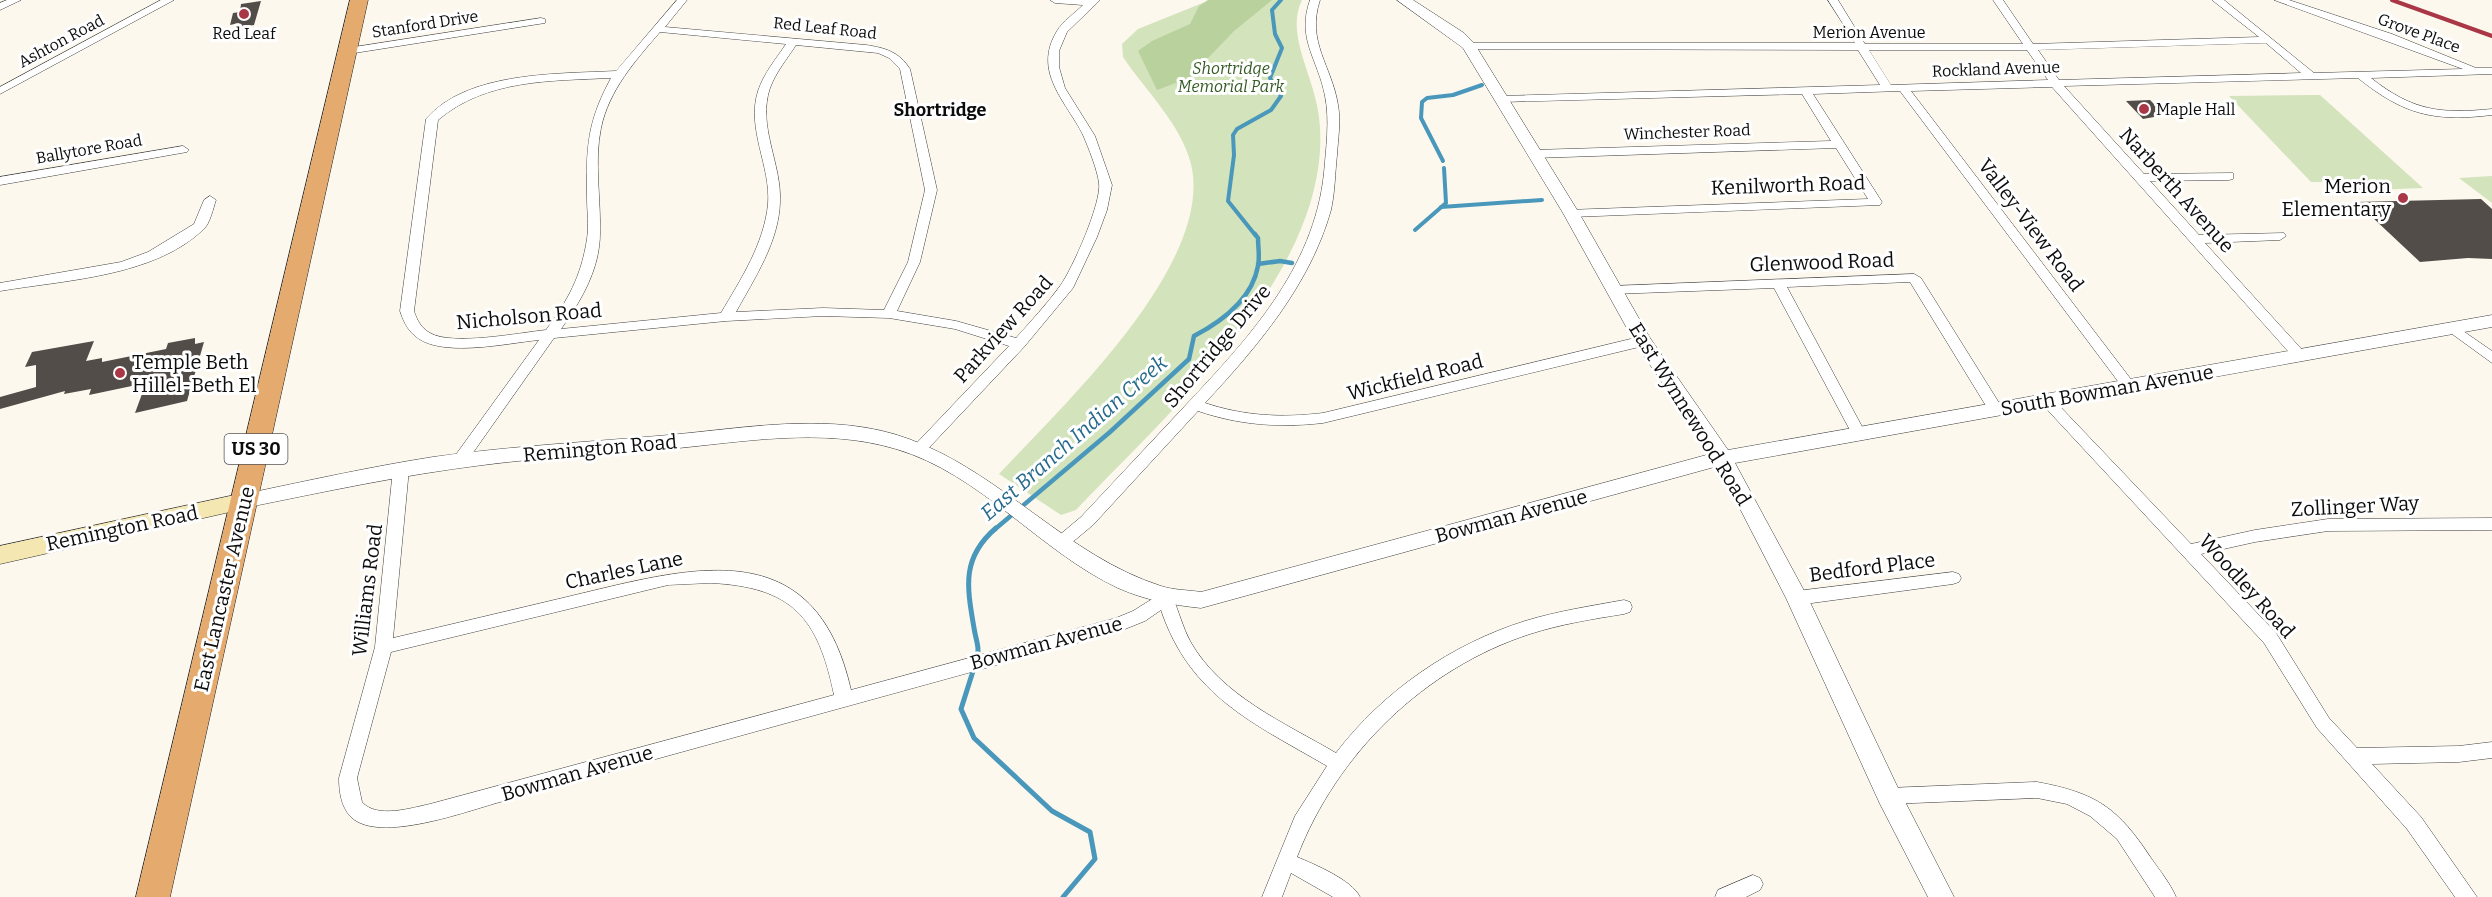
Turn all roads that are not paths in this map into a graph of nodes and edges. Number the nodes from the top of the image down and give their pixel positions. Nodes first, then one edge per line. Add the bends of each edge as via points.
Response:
1 (16, 0) edge
2 (169, 0) edge
3 (358, 0) edge
4 (682, 0) edge
5 (1055, 0) edge
6 (1315, 0) edge
7 (1404, 0) edge
8 (1833, 0) edge
9 (1998, 0) edge
10 (2217, 0) edge
11 (2279, 0) edge
12 (1092, 2) edge
13 (0, 8) edge
14 (541, 21) dead end
15 (658, 29) junction
16 (2269, 40) junction
17 (793, 42) junction
18 (1469, 46) junction
19 (1862, 47) junction
20 (2029, 47) junction
21 (348, 51) junction
22 (2486, 71) edge
23 (619, 74) junction
24 (2361, 75) junction
25 (2311, 76) junction
26 (2056, 84) junction
27 (1904, 88) junction
28 (1888, 89) junction
29 (0, 91) edge
30 (1806, 92) junction
31 (1501, 99) junction
32 (2492, 112) edge
33 (1840, 144) junction
34 (183, 150) dead end
35 (1534, 154) junction
36 (2229, 176) dead end
37 (2140, 178) junction
38 (3, 181) edge
39 (0, 193) edge
40 (210, 200) dead end
41 (1571, 213) junction
42 (2280, 236) dead end
43 (2197, 240) junction
44 (1778, 283) junction
45 (0, 287) edge
46 (1613, 290) junction
47 (889, 314) junction
48 (726, 317) junction
49 (2492, 321) edge
50 (2453, 328) junction
51 (552, 334) junction
52 (1643, 341) junction
53 (1019, 344) junction
54 (2300, 356) junction
55 (2492, 358) edge
56 (2128, 385) junction
57 (2046, 400) junction
58 (1195, 405) junction
59 (1996, 410) junction
60 (1858, 434) junction
61 (919, 449) junction
62 (1722, 458) junction
63 (460, 460) junction
64 (401, 469) junction
65 (244, 501) junction
66 (2492, 524) edge
67 (1063, 541) junction
68 (2187, 551) junction
69 (0, 555) edge
70 (1953, 578) dead end
71 (1165, 598) junction
72 (1797, 598) junction
73 (1624, 607) dead end
74 (384, 647) junction
75 (844, 698) junction
76 (2492, 750) edge
77 (2355, 756) junction
78 (1338, 763) junction
79 (1889, 796) junction
80 (364, 816) joint
81 (1286, 861) junction
82 (1753, 884) dead end
83 (153, 897) edge
84 (1272, 897) edge
85 (1350, 897) edge
86 (1725, 897) edge
87 (1941, 897) edge
88 (2166, 897) edge
89 (2468, 897) edge

1 - 13 street
2 - 29 street, Ashton Road
3 - 21 highway, East Lancaster Avenue / US 30
4 - 15 street
5 - 12 street
6 - 58 street, Shortridge Drive via 1307,15 1312,47 1333,108 1326,202 1308,252 1283,301
7 - 18 street, East Wynnewood Road
8 - 19 street
9 - 20 street, Narberth Avenue
10 - 16 street
11 - 22 street, Grove Place
12 - 53 street, Parkview Road via 1062,31 1054,51 1054,67 1059,87 1098,158 1106,185 1101,210 1068,285
14 - 21 street, Stanford Drive
15 - 17 street, Red Leaf Road
15 - 23 street
16 - 20 street, Merion Avenue
16 - 25 street
17 - 47 street, Red Leaf Road via 885,51 900,58 905,69 931,190 914,262
17 - 48 street via 762,97 762,126 774,203 767,234
18 - 19 street, Merion Avenue
18 - 31 street, East Wynnewood Road
19 - 20 street, Merion Avenue
19 - 28 street
20 - 26 street, Narberth Avenue
21 - 65 highway, East Lancaster Avenue / US 30
22 - 24 street, Rockland Avenue
23 - 51 street via 595,128 594,236 590,257 576,298
23 - 51 street, Nicholson Road via 544,79 486,89 450,104 432,119 407,311 412,326 421,335 453,344
24 - 25 street, Rockland Avenue
24 - 32 street via 2388,97 2422,112 2455,117
25 - 26 street, Rockland Avenue
26 - 27 street, Rockland Avenue
26 - 37 street, Narberth Avenue
27 - 28 street, Rockland Avenue
27 - 56 street, Valley-View Road
28 - 30 street, Rockland Avenue
30 - 31 street, Rockland Avenue
30 - 33 street, Kenilworth Road
31 - 35 street, East Wynnewood Road
33 - 35 street, Winchester Road
33 - 41 street, Kenilworth Road via 1876,202
34 - 38 street, Ballytore Road
35 - 41 street, East Wynnewood Road
36 - 37 street
37 - 43 street, Narberth Avenue
38 - 39 street
40 - 45 street via 200,226 153,255 124,266
41 - 46 street, East Wynnewood Road
42 - 43 street
43 - 54 street, Narberth Avenue
44 - 46 street, Glenwood Road
44 - 59 street, Glenwood Road via 1914,278
44 - 60 street
46 - 52 street, East Wynnewood Road
47 - 48 street, Nicholson Road via 823,312
47 - 53 street, Nicholson Road via 956,325
48 - 51 street, Nicholson Road
49 - 50 street, South Bowman Avenue
50 - 54 street, South Bowman Avenue
50 - 55 street
51 - 63 street
52 - 58 street, Wickfield Road via 1306,422 1246,421
52 - 62 street, East Wynnewood Road
53 - 61 street, Parkview Road
54 - 56 street, South Bowman Avenue
56 - 57 street, South Bowman Avenue
57 - 59 street, South Bowman Avenue
57 - 68 street, Woodley Road
58 - 67 street, Shortridge Drive
59 - 60 street, South Bowman Avenue
60 - 62 street, South Bowman Avenue
61 - 63 street, Remington Road via 866,436 804,432
61 - 67 street, Remington Road via 962,470
62 - 71 street, Bowman Avenue via 1216,597 1184,601
62 - 72 street, East Wynnewood Road
63 - 64 street, Remington Road
64 - 65 street, Remington Road
64 - 74 street, Williams Road
65 - 69 main road, Remington Road
65 - 83 highway, East Lancaster Avenue / US 30
66 - 68 street, Zollinger Way via 2328,525
67 - 71 street, Remington Road via 1123,581
68 - 77 street, Woodley Road via 2276,646 2323,723
70 - 72 street, Bedford Place
71 - 75 street, Bowman Avenue via 1120,624
71 - 78 street via 1188,652 1211,681 1248,710
72 - 79 street, East Wynnewood Road
73 - 78 street via 1547,622 1485,644 1412,688 1372,723
74 - 75 street, Charles Lane via 668,579 731,576 787,593 805,608 822,629 836,663
74 - 80 street, Williams Road via 348,778 350,799
75 - 80 street, Bowman Avenue via 419,815 378,819
76 - 77 street
77 - 89 street, Woodley Road via 2414,823
78 - 81 street via 1306,813
79 - 87 street, East Wynnewood Road
79 - 88 street via 2037,790 2070,796 2097,810 2124,833
81 - 84 street
81 - 85 street
82 - 86 street

